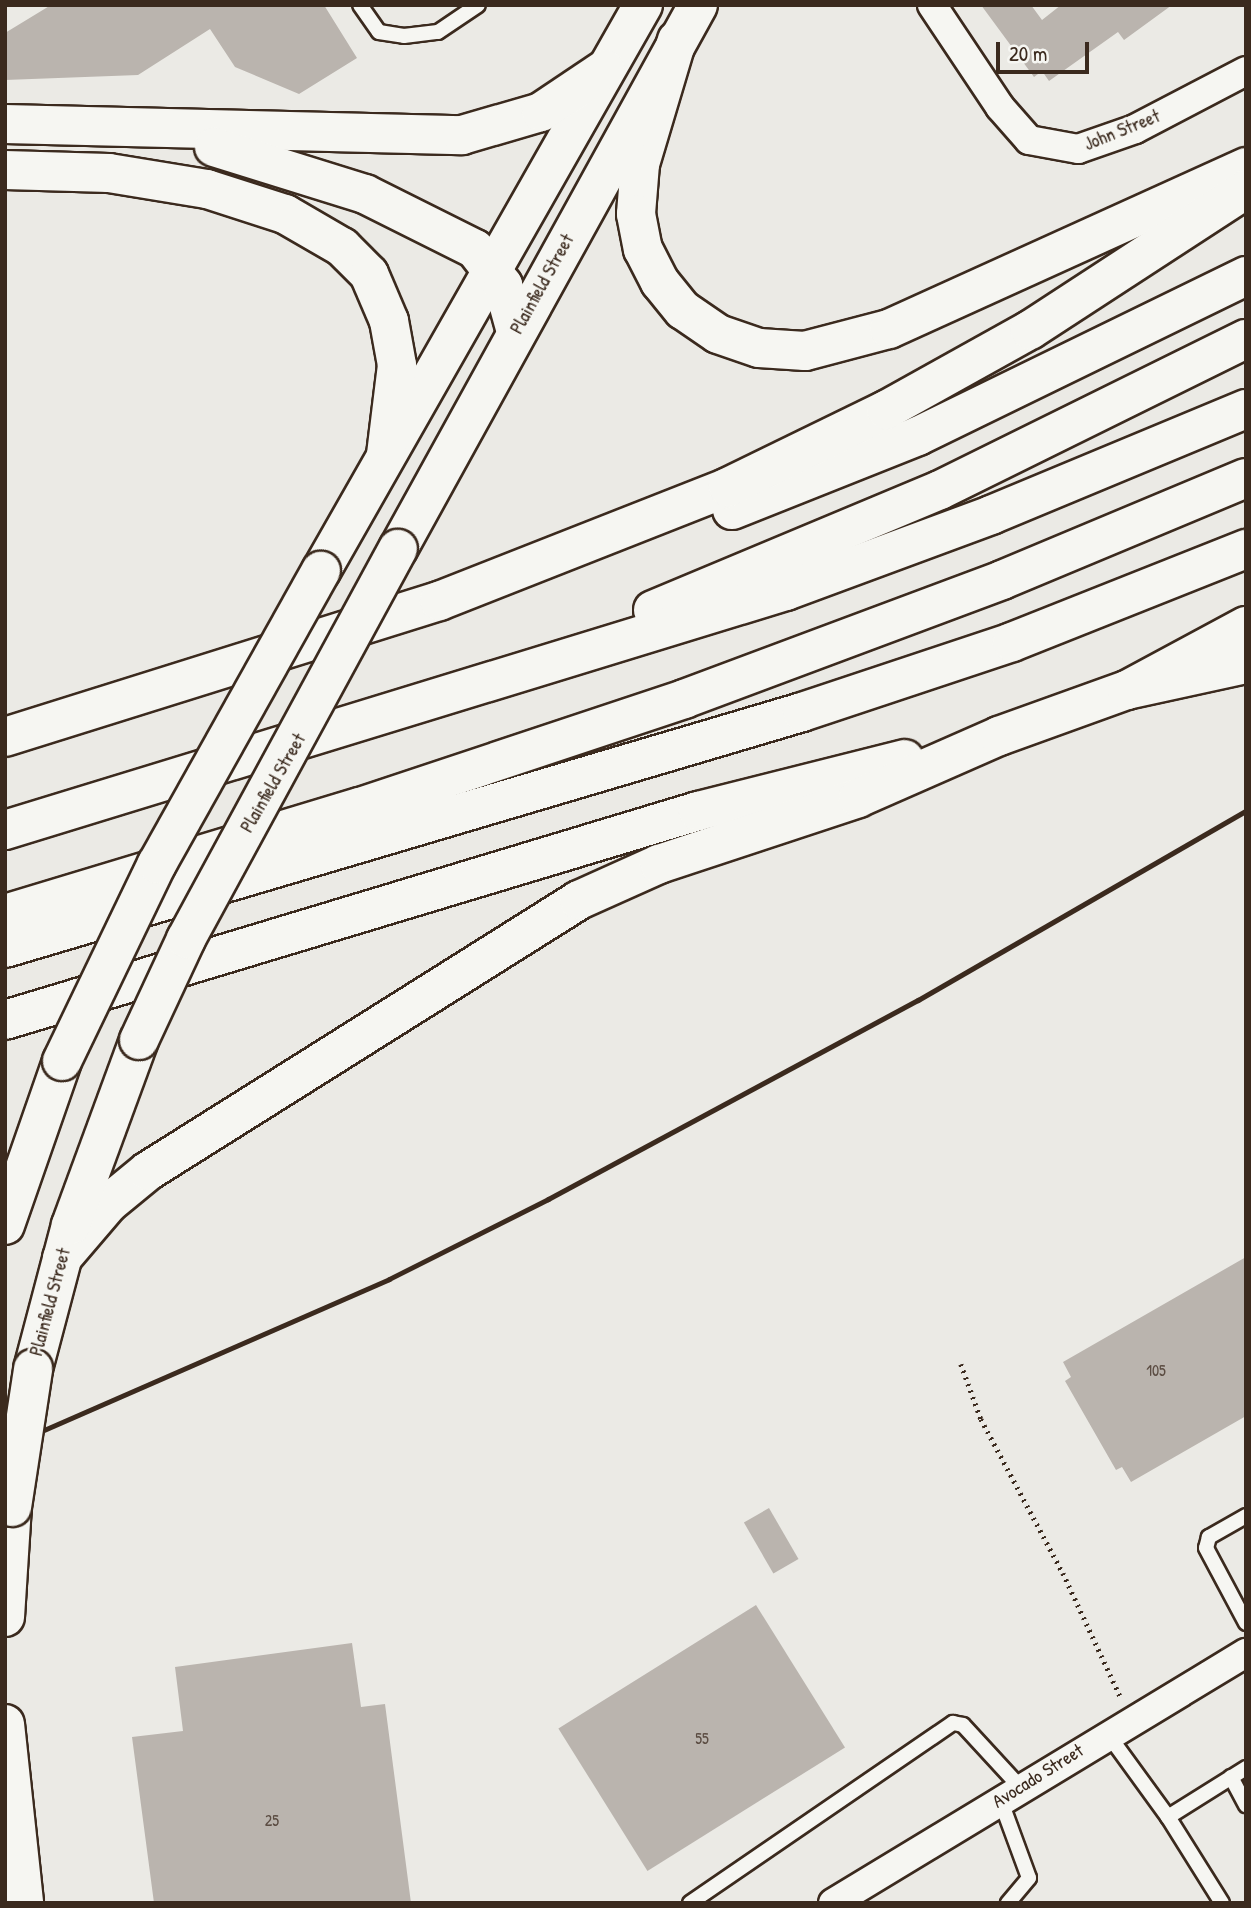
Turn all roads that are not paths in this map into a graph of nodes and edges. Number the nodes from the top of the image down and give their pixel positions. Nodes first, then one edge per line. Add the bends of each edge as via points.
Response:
1 (360, 5) edge
2 (478, 5) edge
3 (643, 5) edge
4 (698, 5) edge
5 (932, 5) edge
6 (677, 40) junction
7 (605, 69) junction
8 (1246, 71) edge
9 (5, 124) edge
10 (127, 127) junction
11 (1246, 167) edge
12 (5, 170) edge
13 (1246, 190) edge
14 (491, 264) junction
15 (1246, 275) edge
16 (516, 332) junction
17 (1246, 339) edge
18 (1246, 409) edge
19 (386, 454) junction
20 (1246, 478) edge
21 (1246, 549) edge
22 (528, 569) junction
23 (1246, 626) edge
24 (1246, 664) edge
25 (1127, 690) junction
26 (454, 691) junction
27 (108, 706) junction
28 (5, 722) edge
29 (999, 736) junction
30 (5, 737) edge
31 (5, 830) edge
32 (5, 914) edge
33 (5, 948) edge
34 (5, 1020) edge
35 (5, 1225) edge
36 (62, 1258) junction
37 (1246, 1516) edge
38 (5, 1617) edge
39 (1246, 1623) edge
40 (1244, 1658) edge
41 (5, 1724) edge
42 (1107, 1733) junction
43 (1246, 1768) edge
44 (1231, 1777) junction
45 (1010, 1793) junction
46 (1246, 1805) edge
47 (1168, 1816) junction
48 (868, 1894) edge
49 (24, 1903) edge
50 (690, 1903) edge
51 (833, 1903) edge
52 (1008, 1903) edge
53 (1222, 1903) edge

1 - 2 lane via 379,32 404,36 438,32
3 - 7 main road
4 - 6 main road, Plainfield Street
5 - 8 street, John Street via 1000,107 1029,140 1078,149 1135,129
6 - 11 main road via 640,163 636,214 643,249 660,282 683,310 718,334 759,348 805,351 889,329
6 - 16 main road, Plainfield Street
7 - 10 main road via 541,112 462,135
7 - 14 main road
9 - 10 main road
10 - 14 main road via 256,158 342,186 454,236
12 - 19 main road via 109,173 207,189 285,214 342,247 369,274 389,321 397,365
13 - 22 main road via 1030,330 886,410 716,492
14 - 16 main road
14 - 19 main road
15 - 22 main road via 1035,382 858,462 711,517
16 - 36 main road, Plainfield Street, bridge via 186,939 139,1040
17 - 26 main road via 886,514
18 - 26 main road via 810,583
19 - 35 main road, bridge via 157,864 61,1061
20 - 32 main road via 1002,580 684,699 373,803
21 - 33 main road via 1012,642 802,712
22 - 27 main road
23 - 25 main road
24 - 25 main road
25 - 29 main road
26 - 31 main road
27 - 28 main road
27 - 30 main road
29 - 34 main road via 698,811
29 - 36 main road via 858,798 659,864 536,924 148,1171 109,1203
36 - 38 main road, Plainfield Street, bridge via 33,1370 12,1507
37 - 39 lane via 1209,1537 1206,1548
40 - 42 street, Avocado Street
41 - 49 main road
42 - 45 street, Avocado Street
42 - 47 lane
43 - 44 lane
44 - 46 lane
44 - 47 lane
45 - 48 street, Avocado Street
45 - 50 lane via 962,1725 953,1723
45 - 52 lane via 1029,1878
47 - 53 lane
48 - 51 street, Avocado Street

